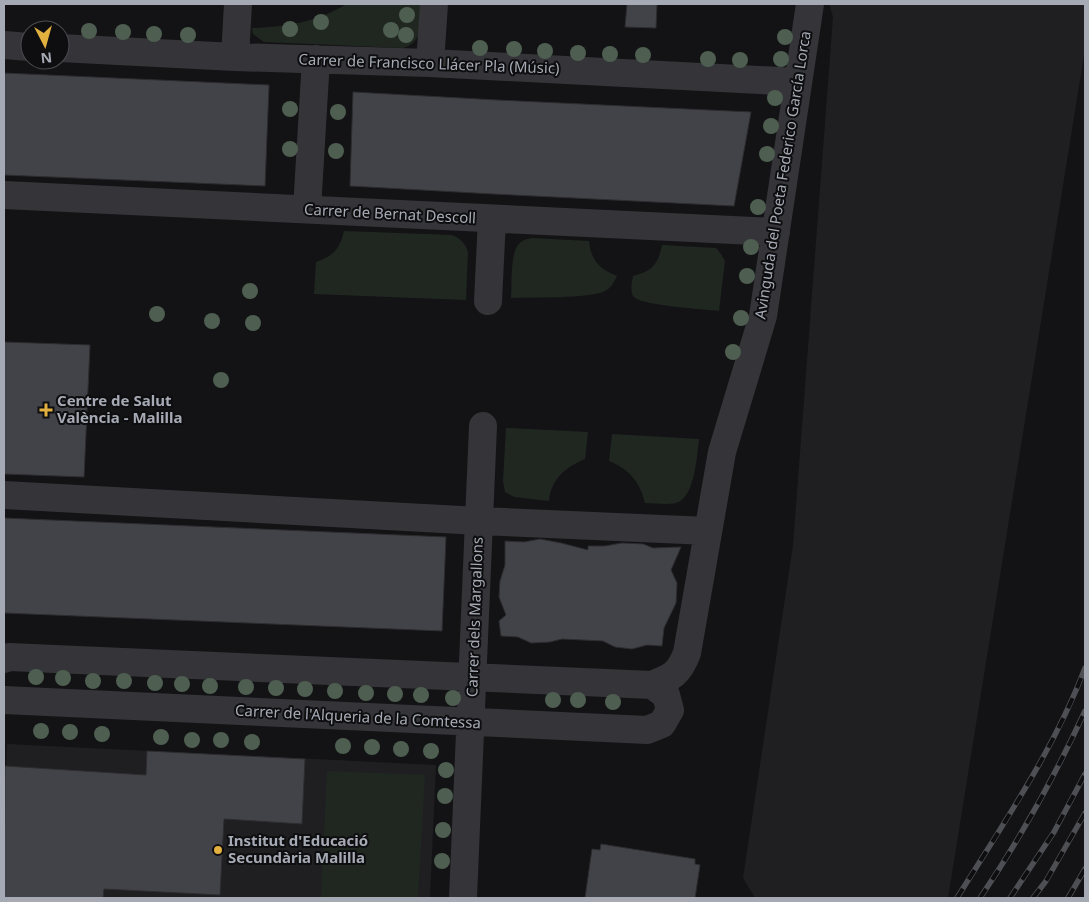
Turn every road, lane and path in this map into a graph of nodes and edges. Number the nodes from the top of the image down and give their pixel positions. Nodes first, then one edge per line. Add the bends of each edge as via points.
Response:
1 (238, 4) edge
2 (434, 4) edge
3 (810, 4) edge
4 (4, 45) edge
5 (20, 46) edge
6 (70, 49) edge
7 (235, 58) junction
8 (316, 59) junction
9 (430, 63) junction
10 (798, 82) junction
11 (4, 195) edge
12 (307, 210) junction
13 (492, 219) junction
14 (776, 232) junction
15 (488, 301) dead end
16 (483, 426) dead end
17 (4, 495) edge
18 (479, 521) junction
19 (708, 530) junction
20 (4, 659) edge
21 (473, 678) junction
22 (652, 685) junction
23 (4, 700) edge
24 (471, 722) junction
25 (463, 898) edge

1 - 7 street
2 - 9 street
3 - 10 street, Avinguda del Poeta Federico García Lorca
4 - 5 street
6 - 7 street, Carrer de Francisco Llácer Pla (Músic)
7 - 8 street, Carrer de Francisco Llácer Pla (Músic)
8 - 9 street, Carrer de Francisco Llácer Pla (Músic)
8 - 12 street
9 - 10 street, Carrer de Francisco Llácer Pla (Músic)
10 - 14 street, Avinguda del Poeta Federico García Lorca
11 - 12 street, Carrer de Bernat Descoll
12 - 13 street, Carrer de Bernat Descoll
13 - 14 street, Carrer de Bernat Descoll
13 - 15 street
14 - 19 street, Avinguda del Poeta Federico García Lorca via 763,316 722,452
16 - 18 street, Carrer dels Margallons
17 - 18 street
18 - 19 street
18 - 21 street, Carrer dels Margallons
19 - 22 street, Avinguda del Poeta Federico García Lorca via 682,667 670,678
20 - 21 street
21 - 22 street
21 - 24 street, Carrer dels Margallons
22 - 24 street, Carrer de l'Alqueria de la Comtessa via 666,695 670,710 662,724 647,730
23 - 24 street, Carrer de l'Alqueria de la Comtessa
24 - 25 street, Carrer dels Margallons

